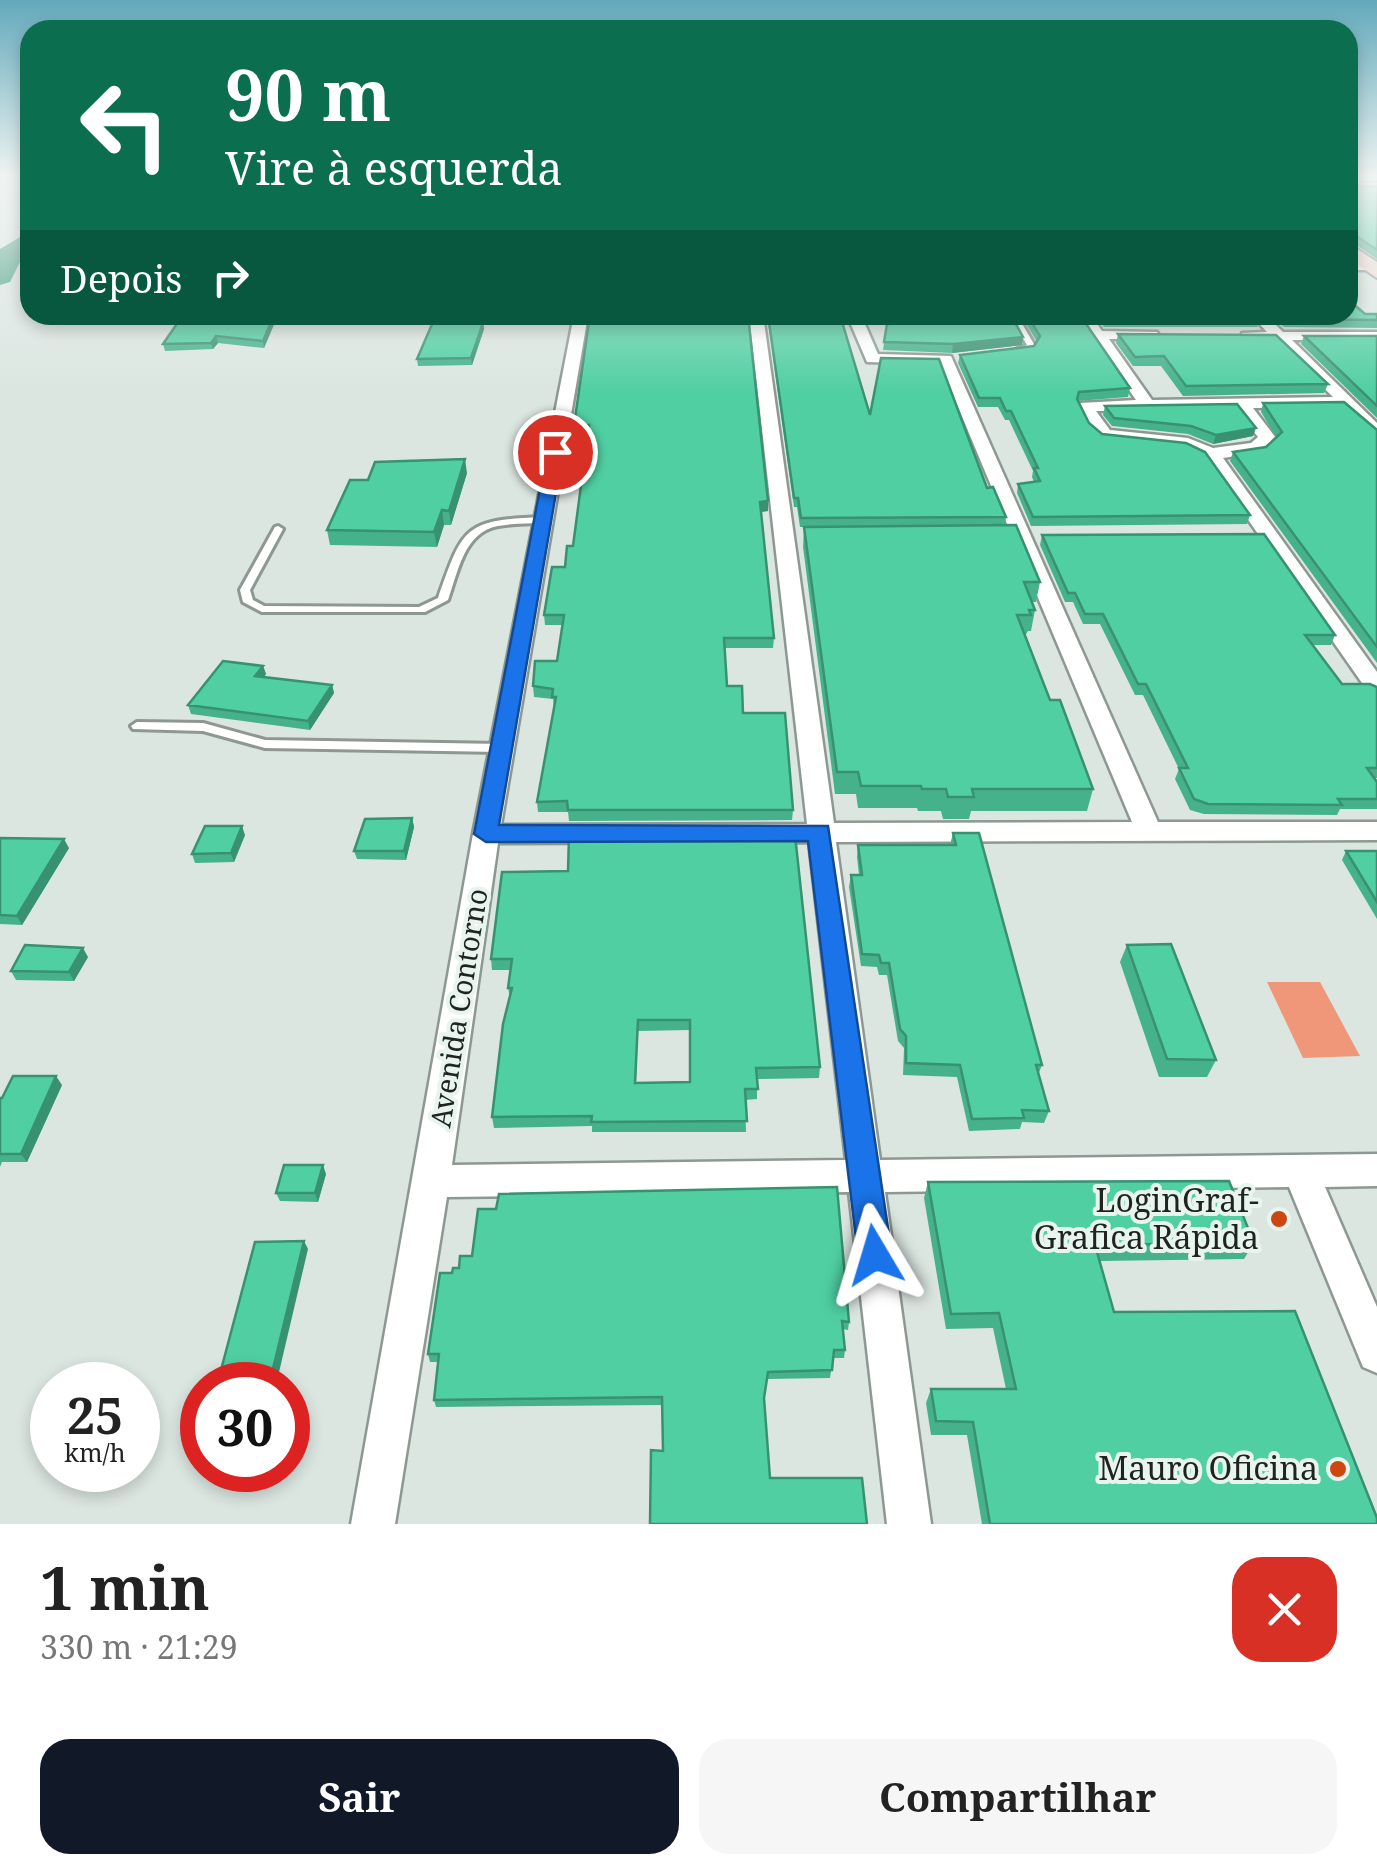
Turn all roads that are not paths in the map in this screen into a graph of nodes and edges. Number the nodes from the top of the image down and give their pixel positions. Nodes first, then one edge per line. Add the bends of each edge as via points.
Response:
1 (579, 325) edge
2 (758, 325) edge
3 (858, 325) edge
4 (1018, 325) edge
5 (1090, 325) edge
6 (1268, 325) edge
7 (1097, 335) junction
8 (1170, 335) edge
9 (1224, 336) edge
10 (1279, 336) junction
11 (1377, 336) edge
12 (1000, 354) edge
13 (1347, 402) junction
14 (1240, 403) junction
15 (1146, 404) junction
16 (1377, 432) edge
17 (1211, 454) junction
18 (542, 520) junction
19 (278, 529) dead end
20 (1377, 688) edge
21 (137, 726) dead end
22 (501, 748) junction
23 (1377, 831) edge
24 (819, 832) junction
25 (1149, 832) junction
26 (486, 834) junction
27 (1300, 1170) junction
28 (1377, 1170) edge
29 (865, 1178) junction
30 (432, 1181) junction
31 (1377, 1353) edge
32 (374, 1524) edge
33 (910, 1524) edge

1 - 18 street, Avenida Contorno
2 - 24 street via 791,537
3 - 25 street via 872,358 951,359
4 - 12 lane via 1030,346
5 - 7 street
6 - 10 street
7 - 8 street
7 - 15 street
9 - 10 street
10 - 11 street
10 - 13 street
13 - 14 street
13 - 16 street
14 - 15 street
14 - 17 street via 1267,438 1256,448
15 - 17 street via 1086,406 1106,435 1188,442
17 - 20 street via 1257,534
18 - 19 lane via 478,526 465,537 443,600 421,610 262,609 248,602 245,590
18 - 22 street, Avenida Contorno
21 - 22 lane via 203,727 265,744
22 - 26 street, Avenida Contorno
23 - 25 street
24 - 25 street
24 - 26 street
24 - 29 street
26 - 30 street, Avenida Contorno
27 - 28 street
27 - 29 street
27 - 31 street
29 - 30 street
29 - 33 street
30 - 32 street, Avenida Contorno

